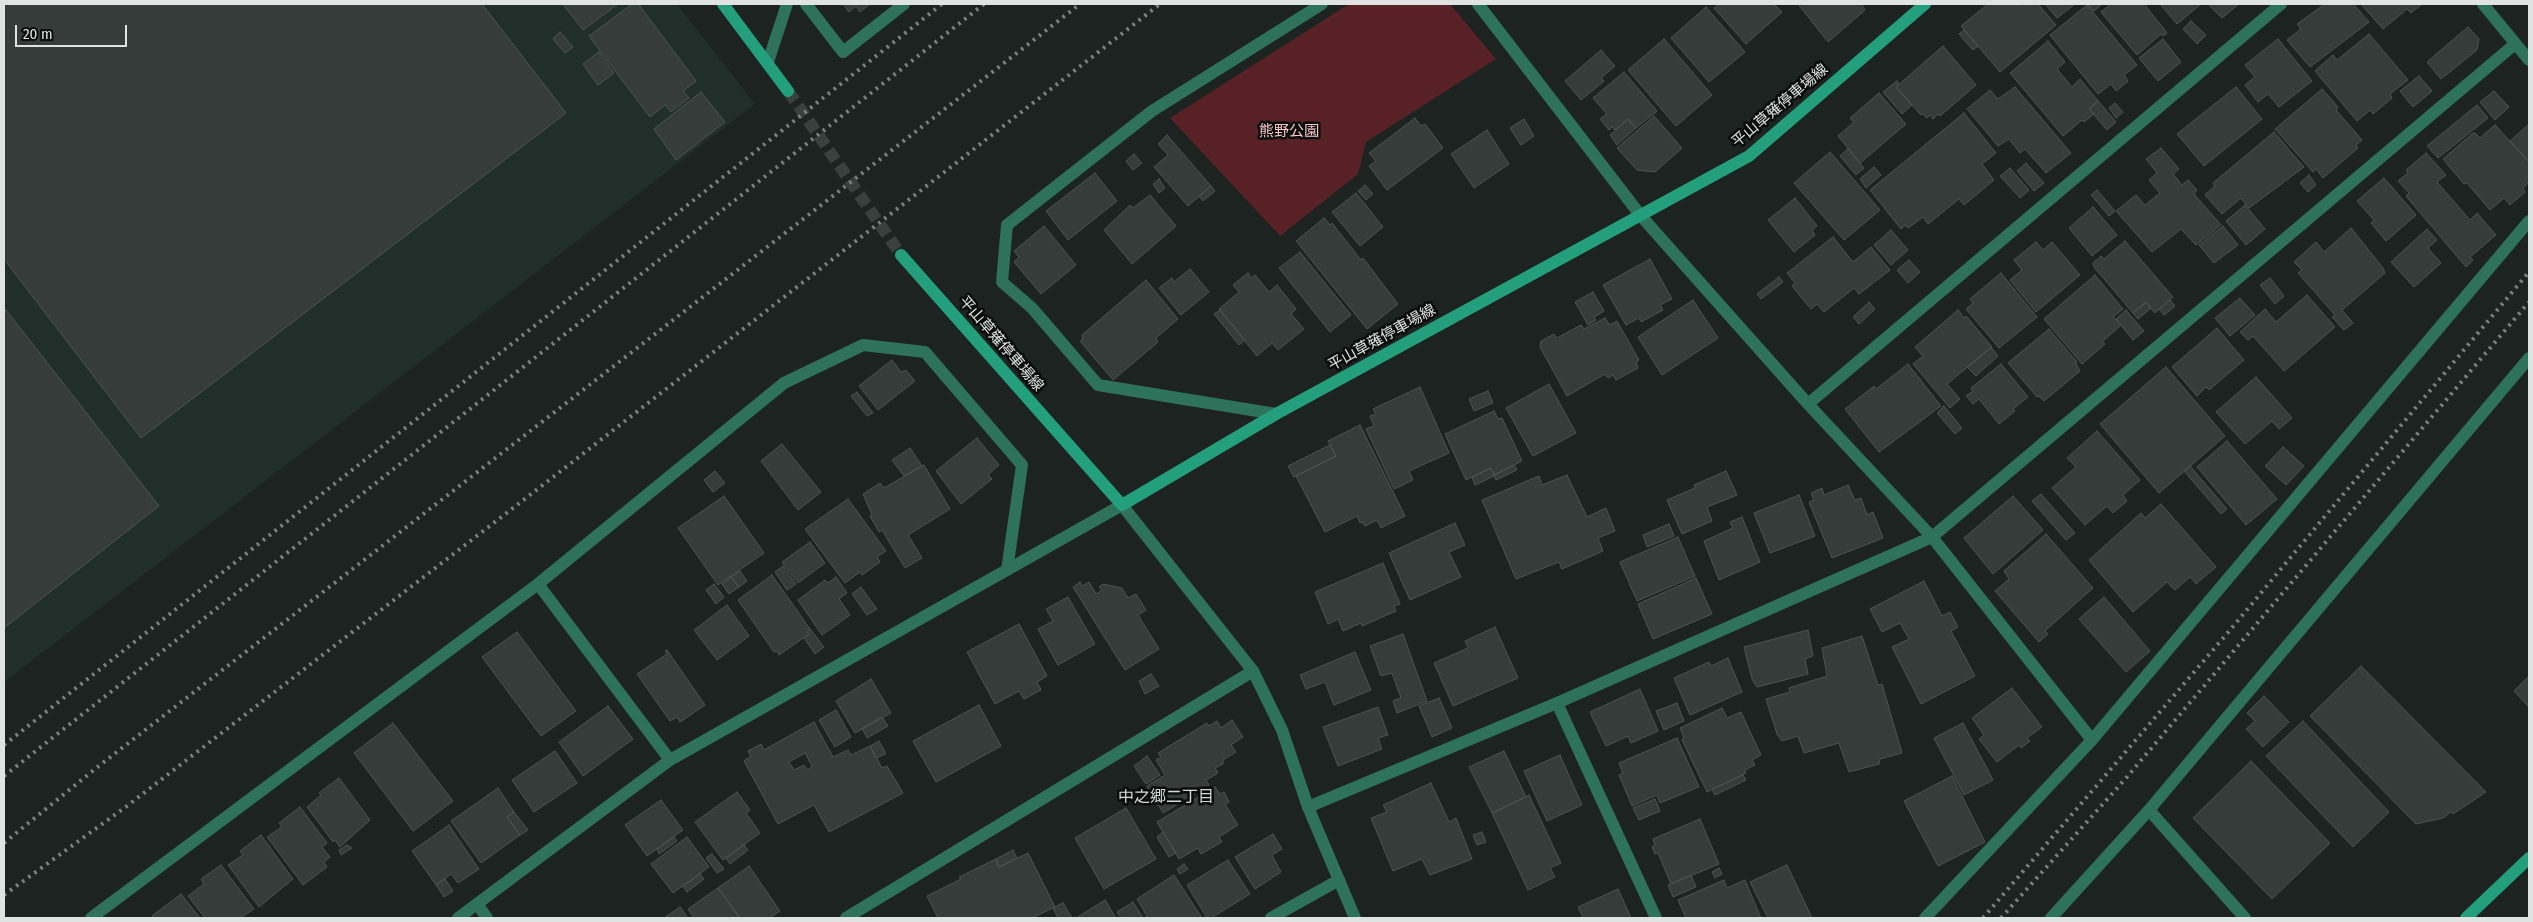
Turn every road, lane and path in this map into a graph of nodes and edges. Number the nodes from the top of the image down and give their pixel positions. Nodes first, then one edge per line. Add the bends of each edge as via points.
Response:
1 (723, 4) edge
2 (786, 4) edge
3 (806, 4) edge
4 (904, 4) edge
5 (1322, 4) edge
6 (1478, 4) edge
7 (1925, 4) edge
8 (2281, 4) edge
9 (2483, 4) edge
10 (2515, 44) junction
11 (2529, 60) edge
12 (768, 62) junction
13 (788, 90) tunnel mouth
14 (1641, 216) junction
15 (2529, 221) edge
16 (902, 255) tunnel mouth
17 (2529, 358) edge
18 (1808, 404) junction
19 (1276, 414) junction
20 (1122, 505) junction
21 (1932, 537) junction
22 (1007, 570) junction
23 (538, 584) junction
24 (1253, 671) junction
25 (1557, 703) junction
26 (2092, 740) junction
27 (670, 760) junction
28 (1308, 807) junction
29 (2149, 810) junction
30 (2529, 858) edge
31 (1339, 880) junction
32 (477, 904) junction
33 (91, 918) edge
34 (458, 918) edge
35 (487, 918) edge
36 (846, 918) edge
37 (1271, 918) edge
38 (1355, 918) edge
39 (1656, 918) edge
40 (1925, 918) edge
41 (2051, 918) edge
42 (2246, 918) edge
43 (2466, 918) edge

1 - 12 main road
2 - 12 street
3 - 4 street via 843,52
5 - 19 street via 1152,111 1007,225 1002,282 1032,308 1098,385
6 - 14 street
7 - 14 main road, 平山草薙停車場線 via 1749,156
8 - 18 street
9 - 10 street
10 - 11 street
10 - 21 street
12 - 13 main road
14 - 18 street
14 - 19 main road, 平山草薙停車場線
15 - 26 street
16 - 20 main road, 平山草薙停車場線
17 - 29 street
18 - 21 street
19 - 20 main road, 平山草薙停車場線
20 - 22 street
20 - 24 street
21 - 25 street
21 - 26 street
22 - 23 street via 1022,464 925,352 863,345 784,383
22 - 27 street
23 - 27 street
23 - 33 street
24 - 28 street via 1282,730
24 - 36 street
25 - 28 street
25 - 39 street
26 - 40 street
27 - 32 street
28 - 31 street
29 - 41 street
29 - 42 street
30 - 43 main road
31 - 37 street
31 - 38 street
32 - 34 street
32 - 35 street

